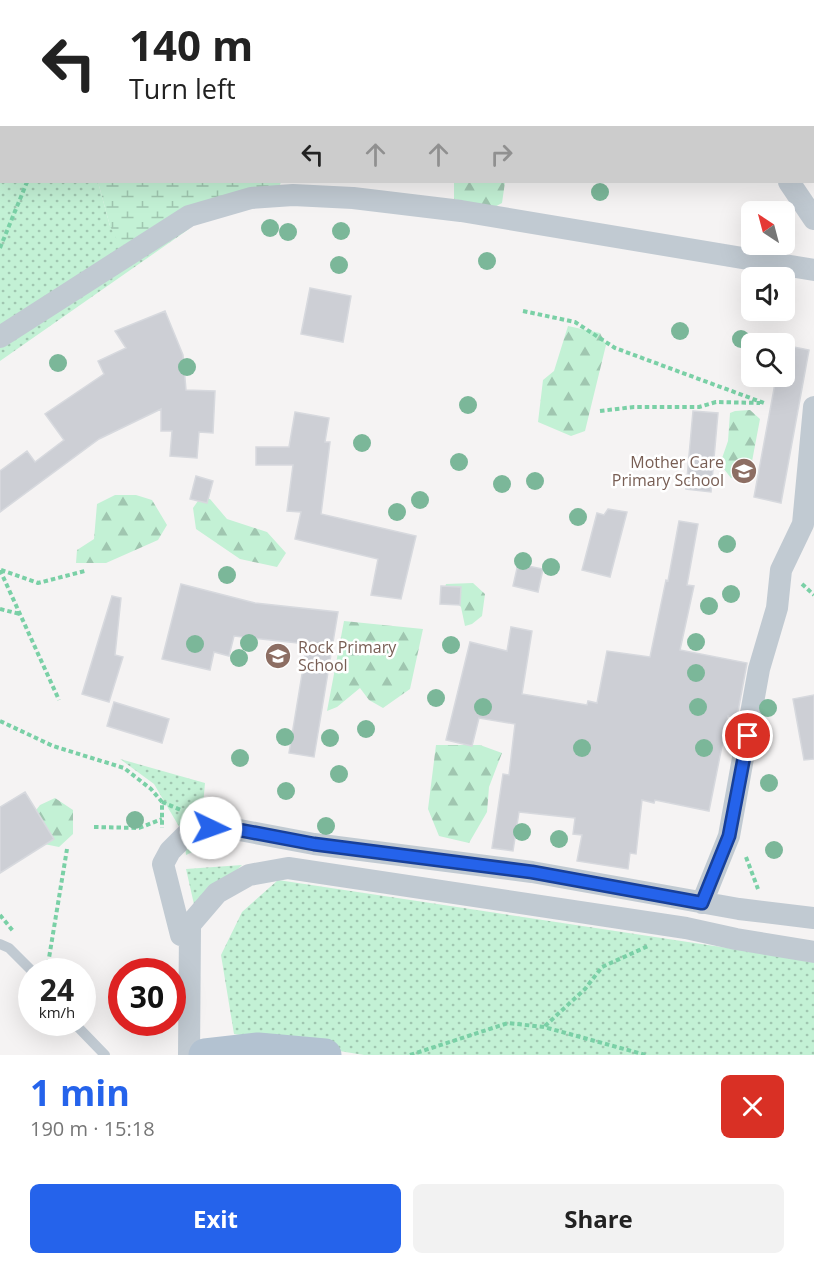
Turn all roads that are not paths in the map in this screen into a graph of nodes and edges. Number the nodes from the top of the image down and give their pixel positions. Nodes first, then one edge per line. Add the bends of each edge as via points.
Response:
1 (790, 183) edge
2 (814, 219) edge
3 (814, 270) edge
4 (0, 337) edge
5 (814, 407) edge
6 (702, 903) junction
7 (814, 918) edge
8 (181, 935) junction
9 (0, 944) edge
10 (814, 952) edge
11 (19, 958) edge
12 (87, 1036) edge
13 (105, 1055) edge
14 (189, 1055) edge
15 (205, 1055) edge
16 (325, 1055) edge

1 - 2 street
3 - 4 street via 461,211 353,198 251,198 189,216
5 - 6 street via 803,524 781,570 777,608 759,669 729,836
6 - 7 street
6 - 8 street via 532,872 314,844 229,828 192,829 163,864
8 - 10 street via 217,893 249,875 288,868 686,928
8 - 14 street via 190,928
9 - 11 lane
12 - 13 lane
15 - 16 main road via 258,1049

